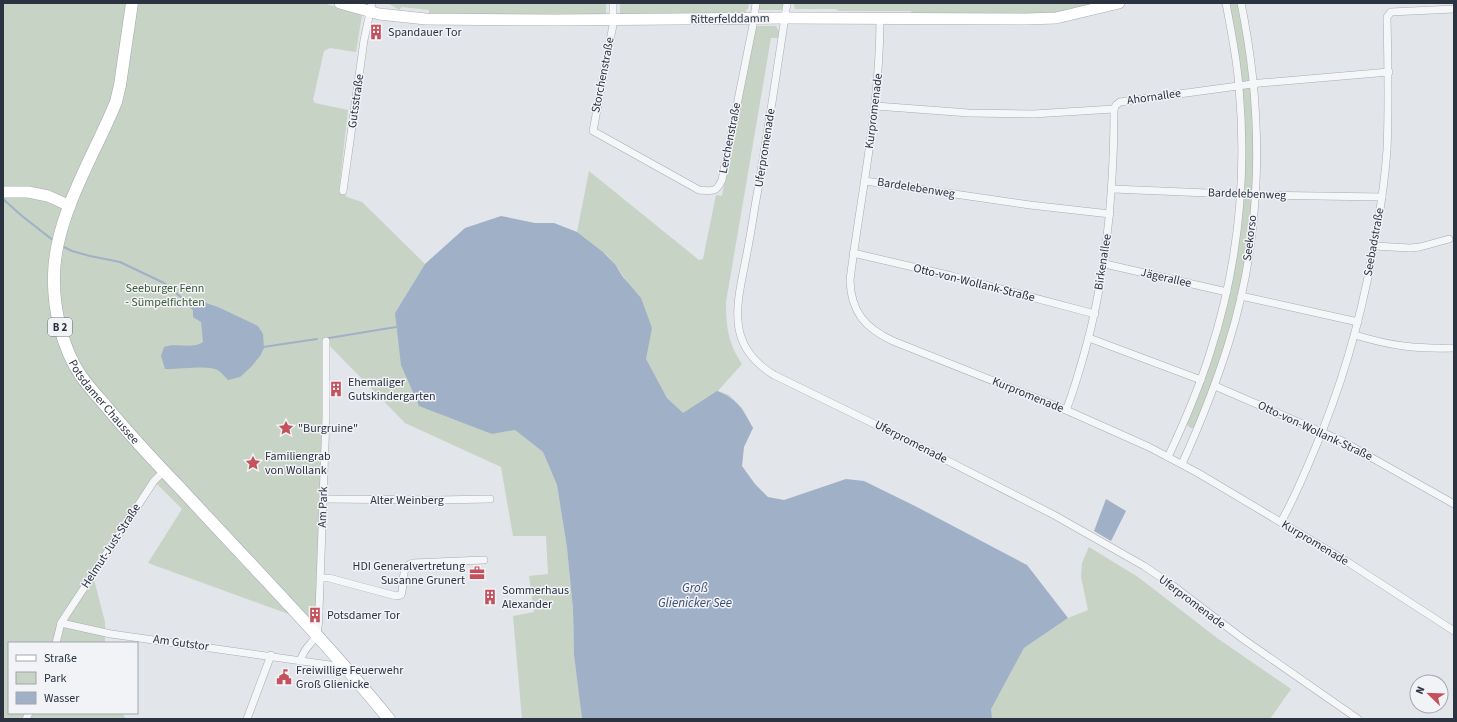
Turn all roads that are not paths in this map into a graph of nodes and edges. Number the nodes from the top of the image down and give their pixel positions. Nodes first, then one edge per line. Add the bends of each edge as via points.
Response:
1 (132, 3) edge
2 (340, 3) edge
3 (613, 3) edge
4 (756, 3) edge
5 (787, 3) edge
6 (1119, 3) edge
7 (1226, 3) edge
8 (1241, 3) edge
9 (371, 7) edge
10 (1454, 9) edge
11 (753, 18) junction
12 (785, 18) junction
13 (880, 19) junction
14 (613, 20) junction
15 (1389, 72) junction
16 (1254, 84) junction
17 (1239, 86) junction
18 (876, 106) junction
19 (1114, 109) junction
20 (593, 131) joint
21 (865, 181) junction
22 (1113, 189) junction
23 (343, 191) dead end
24 (3, 192) edge
25 (1240, 194) junction
26 (1255, 195) junction
27 (1382, 197) junction
28 (70, 206) junction
29 (1110, 214) junction
30 (1449, 239) dead end
31 (1374, 246) junction
32 (853, 253) junction
33 (1104, 264) junction
34 (1226, 292) junction
35 (1241, 296) junction
36 (1095, 314) junction
37 (1358, 322) junction
38 (1355, 335) junction
39 (1089, 338) junction
40 (326, 341) dead end
41 (1454, 348) edge
42 (1201, 380) junction
43 (1214, 386) junction
44 (1066, 410) junction
45 (1322, 432) junction
46 (1168, 457) junction
47 (1182, 464) junction
48 (164, 471) junction
49 (323, 499) junction
50 (490, 499) dead end
51 (1454, 504) edge
52 (1280, 522) junction
53 (484, 560) dead end
54 (322, 578) junction
55 (61, 623) junction
56 (1454, 631) edge
57 (316, 635) junction
58 (56, 642) edge
59 (271, 655) junction
60 (301, 660) junction
61 (344, 667) junction
62 (247, 719) edge
63 (390, 719) edge
64 (1358, 719) edge

1 - 28 main road, Potsdamer Chaussee / B 2 via 116,102
2 - 9 main road, Ritterfelddamm
3 - 14 street, Storchenstraße
4 - 11 street
5 - 12 street, Uferpromenade
6 - 13 main road, Ritterfelddamm via 1072,15 1042,19
7 - 17 street, Seekorso
8 - 16 street, Seekorso
9 - 14 main road, Ritterfelddamm via 390,16 426,19
9 - 23 street, Gutsstraße
10 - 15 street, Seebadstraße via 1388,14
11 - 12 main road, Ritterfelddamm
11 - 14 main road, Ritterfelddamm
11 - 20 street, Lerchenstraße via 719,188 714,191 699,190
12 - 13 main road, Ritterfelddamm
12 - 64 street, Uferpromenade via 738,305 741,338 753,360 774,376 901,437 1047,512 1144,566 1252,646
13 - 18 street, Kurpromenade
14 - 20 street, Storchenstraße
15 - 16 street, Ahornallee
15 - 27 street, Seebadstraße via 1387,150
16 - 17 street, Ahornallee
16 - 26 street, Seekorso
17 - 19 street, Ahornallee via 1120,102
17 - 25 street, Seekorso via 1242,139
18 - 19 street, Ahornallee via 969,113 1034,114
18 - 21 street, Kurpromenade
19 - 22 street, Birkenallee
21 - 29 street, Bardelebenweg
21 - 32 street, Kurpromenade
22 - 25 street, Bardelebenweg
22 - 29 street, Birkenallee
24 - 28 main road via 48,196
25 - 26 street, Bardelebenweg
25 - 34 street, Seekorso via 1236,240
26 - 27 street, Bardelebenweg
26 - 35 street, Seekorso via 1250,246
27 - 31 street, Seebadstraße
28 - 48 main road, Potsdamer Chaussee / B 2 via 56,248 54,276 55,303 68,352 80,376 125,430
29 - 33 street, Birkenallee
30 - 31 street via 1410,248
31 - 37 street, Seebadstraße
32 - 36 street, Otto-von-Wollank-Straße
32 - 44 street, Kurpromenade via 850,280 853,301 862,319 874,331 893,341
33 - 34 street, Jägerallee
33 - 36 street, Birkenallee
34 - 42 street, Seekorso
35 - 37 street
35 - 43 street, Seekorso
36 - 39 street, Birkenallee
37 - 38 street, Seebadstraße
38 - 41 street via 1401,346
38 - 45 street, Seebadstraße
39 - 42 street
39 - 44 street, Birkenallee
40 - 49 street, Am Park
42 - 46 street, Seekorso
43 - 45 street, Otto-von-Wollank-Straße
43 - 47 street, Seekorso
44 - 46 street, Kurpromenade
45 - 51 street, Otto-von-Wollank-Straße via 1365,453
45 - 52 street, Seebadstraße
46 - 47 street, Kurpromenade
47 - 52 street, Kurpromenade
48 - 55 street, Helmut-Just-Straße via 154,481
48 - 57 main road, Potsdamer Chaussee / B 2
49 - 50 street, Alter Weinberg
49 - 54 street, Am Park
52 - 56 street, Kurpromenade
53 - 54 street via 407,566 403,590 401,595 396,596
54 - 57 street, Am Park via 319,626
55 - 58 street, Helmut-Just-Straße
55 - 59 street, Am Gutstor via 111,634
57 - 60 street via 302,653
57 - 61 main road, Potsdamer Chaussee / B 2
59 - 60 street, Am Gutstor
59 - 62 street
60 - 61 street, Am Gutstor
61 - 63 main road, Potsdamer Chaussee / B 2

